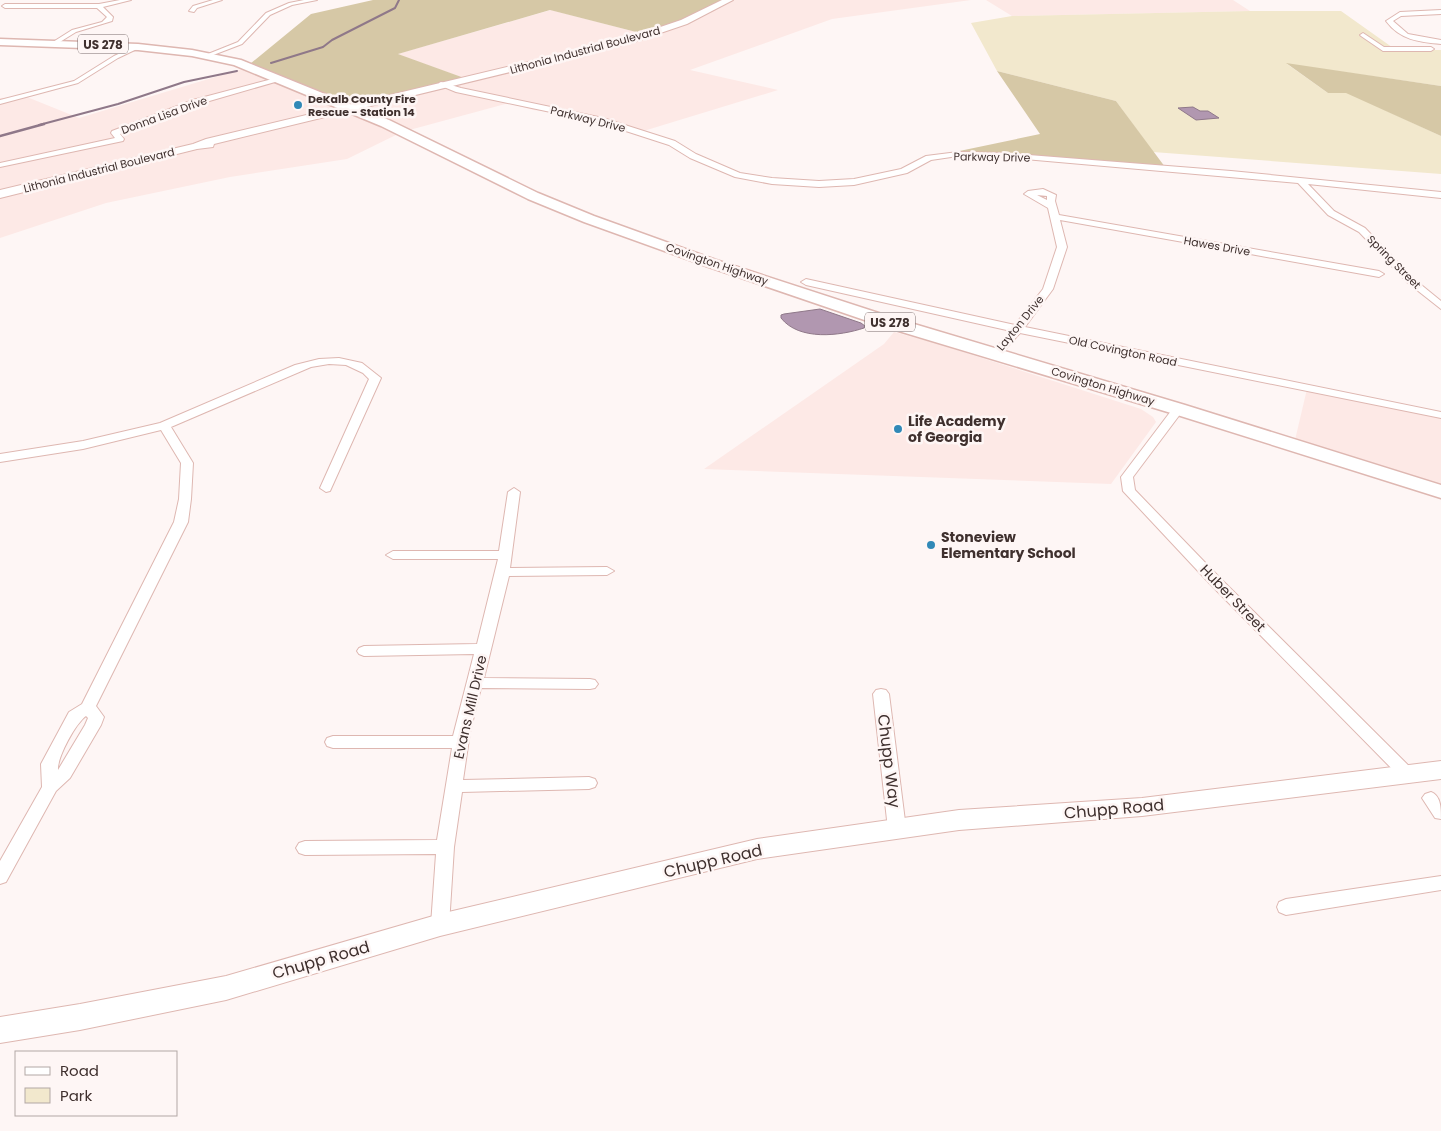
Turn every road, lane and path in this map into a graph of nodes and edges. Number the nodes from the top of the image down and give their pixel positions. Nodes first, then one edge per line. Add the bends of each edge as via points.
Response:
1 (128, 0) edge
2 (219, 0) edge
3 (314, 0) edge
4 (729, 0) edge
5 (5, 6) dead end
6 (99, 6) junction
7 (192, 11) dead end
8 (1441, 12) edge
9 (1363, 35) dead end
10 (0, 42) edge
11 (1440, 42) edge
12 (55, 43) junction
13 (138, 47) junction
14 (1441, 49) edge
15 (206, 56) junction
16 (280, 79) junction
17 (445, 86) junction
18 (0, 102) edge
19 (350, 108) junction
20 (0, 165) edge
21 (1301, 181) junction
22 (0, 194) edge
23 (1441, 195) edge
24 (1054, 212) joint
25 (1379, 274) dead end
26 (806, 282) dead end
27 (1441, 306) edge
28 (1018, 329) junction
29 (995, 354) junction
30 (1178, 409) junction
31 (1441, 416) edge
32 (164, 426) junction
33 (0, 458) edge
34 (326, 488) dead end
35 (514, 492) dead end
36 (1441, 492) edge
37 (393, 555) dead end
38 (505, 555) junction
39 (607, 571) dead end
40 (503, 572) junction
41 (483, 649) junction
42 (364, 650) dead end
43 (474, 683) junction
44 (590, 684) dead end
45 (880, 694) dead end
46 (333, 742) dead end
47 (461, 742) junction
48 (1441, 770) edge
49 (1408, 775) junction
50 (589, 783) dead end
51 (454, 786) junction
52 (1431, 798) dead end
53 (1441, 814) edge
54 (897, 829) junction
55 (444, 847) junction
56 (305, 848) dead end
57 (0, 877) edge
58 (1441, 883) edge
59 (1286, 907) dead end
60 (440, 925) junction
61 (0, 1030) edge

1 - 6 street
2 - 7 street
3 - 15 street via 291,4 268,14 240,43
4 - 17 main road, Lithonia Industrial Boulevard via 668,28 609,46
5 - 6 street
6 - 12 street via 110,20 74,31
8 - 11 street via 1400,14 1389,21 1395,30 1411,39
9 - 14 street via 1384,49
10 - 12 main road, Covington Highway / US 278
12 - 13 main road, Covington Highway / US 278
13 - 15 main road, Covington Highway / US 278
13 - 18 street via 76,82
15 - 16 main road, Covington Highway / US 278 via 237,62
16 - 19 main road, Covington Highway / US 278
16 - 20 street, Donna Lisa Drive via 196,102 115,133 120,139
17 - 19 main road, Lithonia Industrial Boulevard
17 - 21 street, Parkway Drive via 600,120 672,143 693,156 738,174 778,182 819,184 865,180 904,171 929,158 958,154
19 - 22 main road, Lithonia Industrial Boulevard
19 - 29 main road, Covington Highway / US 278 via 385,122 533,196 590,219 711,263
21 - 23 street, Parkway Drive
21 - 27 street, Spring Street via 1331,213 1362,230 1411,281
24 - 25 street, Hawes Drive
24 - 28 street, Layton Drive via 1062,247 1048,289
26 - 28 street, Old Covington Road
28 - 29 street, Layton Drive
28 - 31 street, Old Covington Road
29 - 30 main road, Covington Highway / US 278
30 - 36 main road, Covington Highway / US 278
30 - 49 street, Huber Street via 1127,477 1129,491
32 - 33 street via 100,442
32 - 34 street via 299,367 335,360 353,362 375,378
32 - 57 street via 186,462 181,522 88,708 96,718 93,725 64,774 50,786
35 - 38 street, Evans Mill Drive
37 - 38 street
38 - 40 street, Evans Mill Drive
39 - 40 street
40 - 41 street, Evans Mill Drive
41 - 42 street
41 - 43 street, Evans Mill Drive
43 - 44 street
43 - 47 street, Evans Mill Drive
45 - 54 street, Chupp Way
46 - 47 street
47 - 51 street, Evans Mill Drive
48 - 49 main road, Chupp Road
49 - 54 main road, Chupp Road via 1142,807 959,820
50 - 51 street
51 - 55 street, Evans Mill Drive
52 - 53 street
54 - 60 main road, Chupp Road via 757,849
55 - 56 street
55 - 60 street, Evans Mill Drive
58 - 59 street
60 - 61 main road, Chupp Road via 226,988

